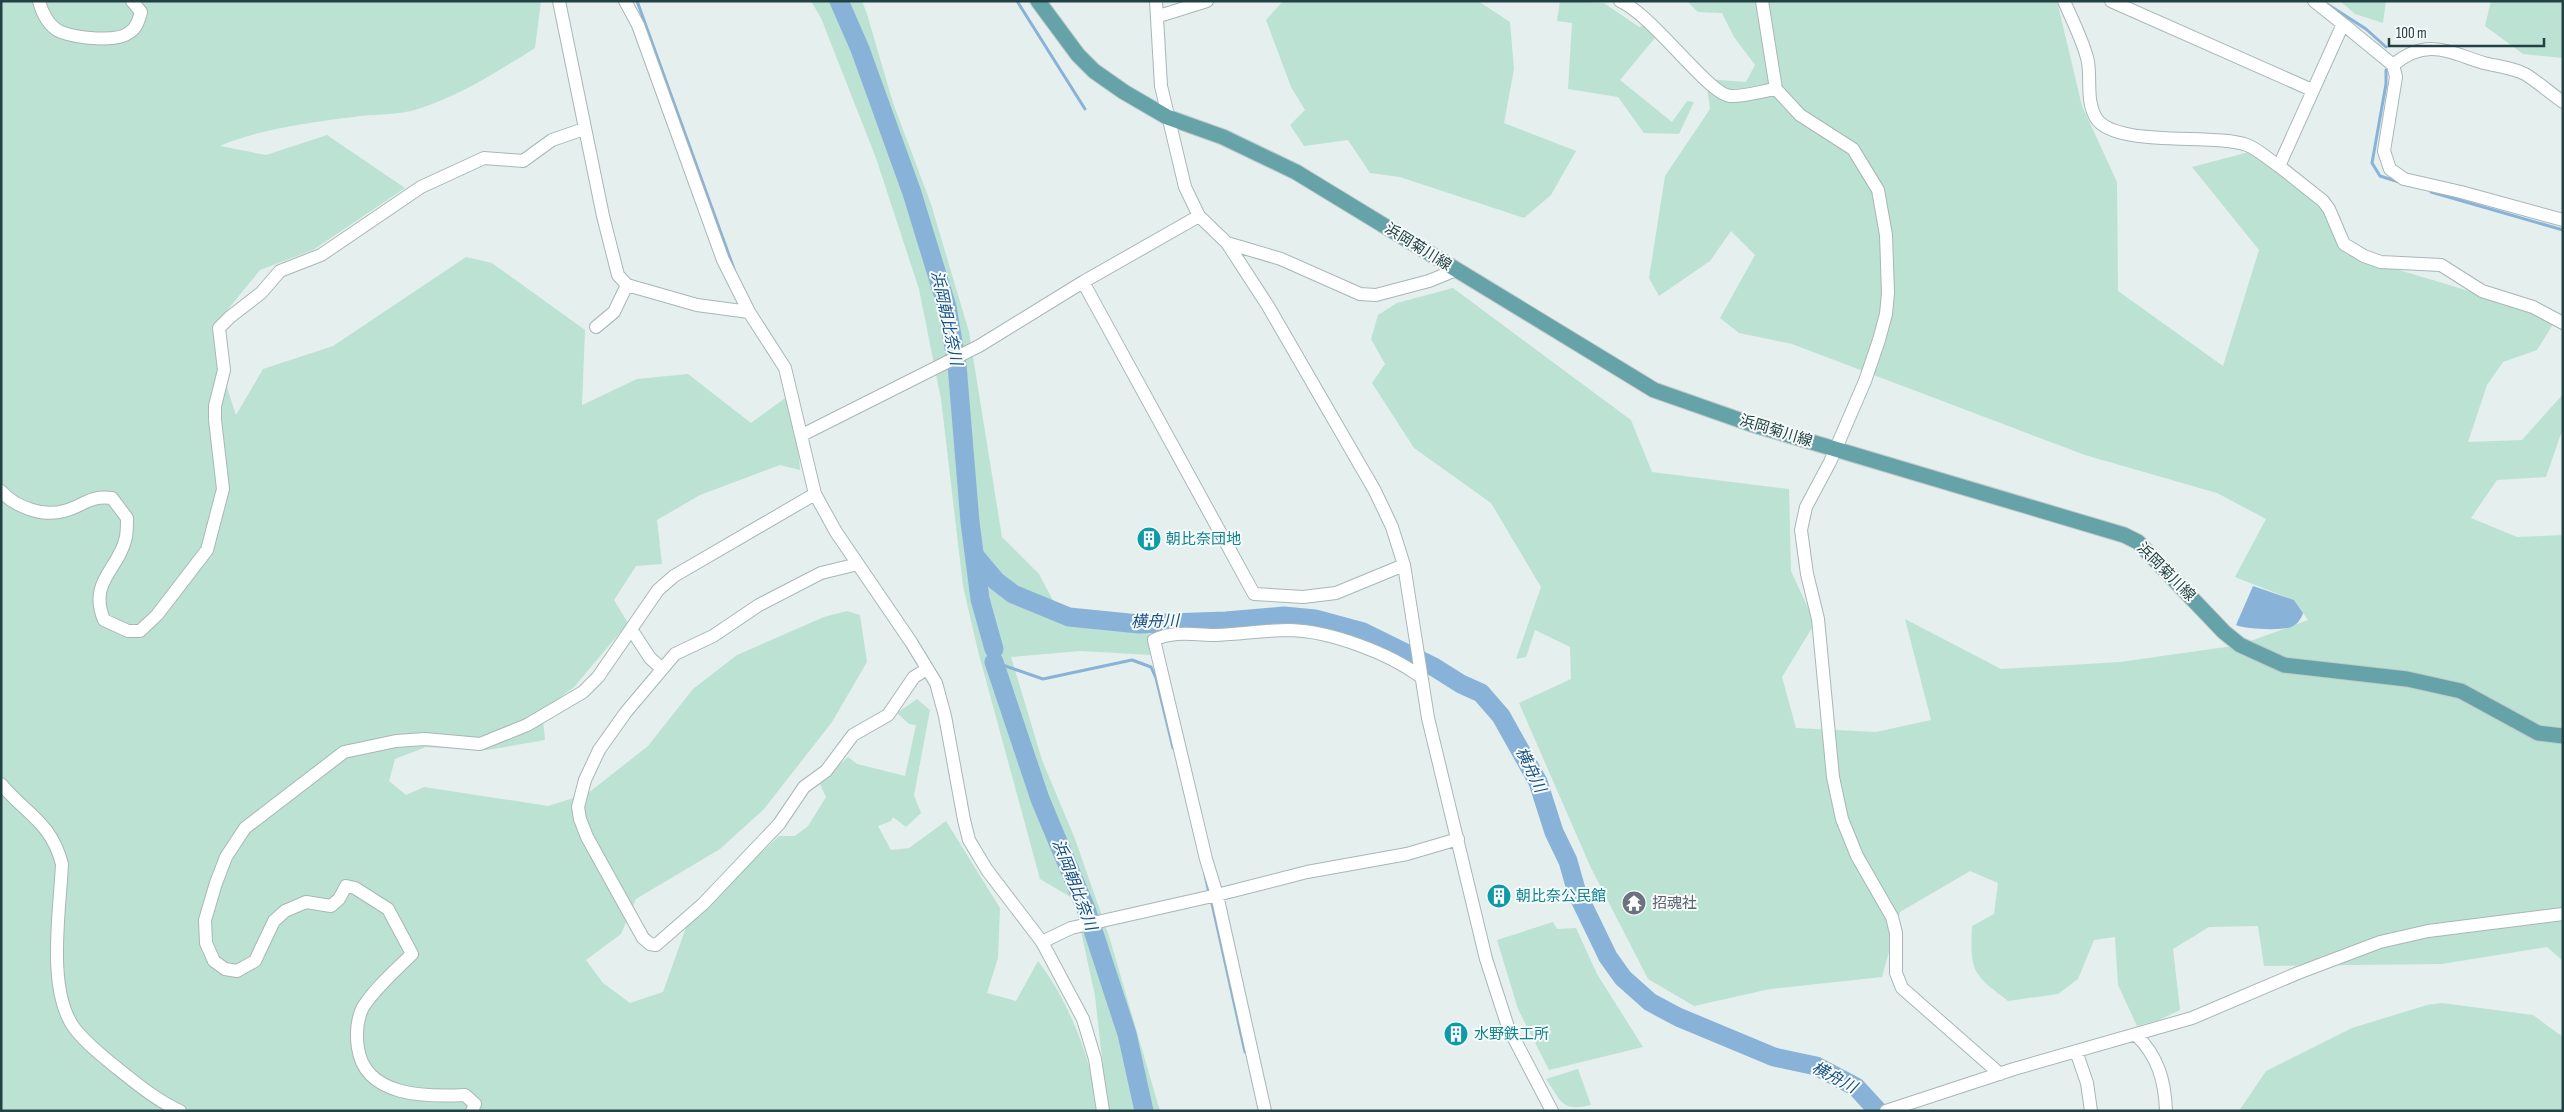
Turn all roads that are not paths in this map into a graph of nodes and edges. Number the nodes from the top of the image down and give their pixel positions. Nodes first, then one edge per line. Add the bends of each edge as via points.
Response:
1 (39, 1) edge
2 (132, 1) edge
3 (559, 1) edge
4 (1038, 1) edge
5 (1156, 1) edge
6 (1207, 1) edge
7 (1620, 1) edge
8 (1762, 1) edge
9 (2064, 1) edge
10 (2111, 1) edge
11 (2314, 1) edge
12 (627, 5) edge
13 (1159, 16) junction
14 (2343, 24) junction
15 (2393, 64) junction
16 (1776, 90) junction
17 (2312, 90) junction
18 (2563, 102) edge
19 (1167, 117) junction
20 (584, 129) junction
21 (2279, 166) junction
22 (1199, 216) junction
23 (2563, 220) edge
24 (1227, 243) junction
25 (1456, 270) junction
26 (1083, 282) junction
27 (628, 285) junction
28 (749, 312) junction
29 (2563, 323) edge
30 (596, 327) dead end
31 (802, 434) junction
32 (1835, 448) junction
33 (1, 491) edge
34 (815, 494) junction
35 (858, 564) junction
36 (1404, 565) junction
37 (631, 629) junction
38 (661, 668) junction
39 (927, 669) junction
40 (1421, 677) junction
41 (2563, 736) edge
42 (1, 784) edge
43 (1458, 839) junction
44 (1212, 896) junction
45 (2563, 914) edge
46 (1042, 942) junction
47 (2136, 1035) junction
48 (2076, 1051) junction
49 (2000, 1074) junction
50 (1888, 1110) edge
51 (180, 1111) edge
52 (472, 1111) edge
53 (1103, 1111) edge
54 (1265, 1111) edge
55 (1552, 1111) edge
56 (2091, 1111) edge
57 (2166, 1111) edge

1 - 2 street via 46,19 60,32 111,40 130,32 138,23 141,12
3 - 20 street
4 - 19 main road, 浜岡菊川線 via 1094,71
5 - 13 street
6 - 13 street
7 - 16 street via 1645,17 1712,86 1729,96
8 - 16 street
9 - 21 street via 2088,60 2090,105 2105,128 2164,138 2247,145
10 - 17 street
11 - 14 street
12 - 28 street via 638,25 722,260
13 - 19 street via 1161,86
14 - 15 street
14 - 17 street
15 - 18 street via 2407,53 2426,48 2454,51 2524,74
15 - 23 street via 2396,77 2384,151 2390,169 2404,179
16 - 32 street via 1800,115 1853,149 1878,190 1886,235 1886,314 1865,381
17 - 21 street
19 - 22 street via 1185,187
19 - 25 main road, 浜岡菊川線 via 1223,137 1296,172
20 - 27 street via 608,241 618,275
20 - 33 street via 552,140 523,161 484,158 421,187 321,255 280,271 261,293 230,316 220,328 224,370 215,406 222,489 207,550 157,615 140,631 128,631 104,620 98,606 99,592 126,538 127,518 112,498 98,496 64,511 40,512 10,502
21 - 29 street via 2323,201 2344,244 2364,256 2381,262 2441,265 2482,291 2533,307
22 - 24 street
22 - 26 street
24 - 25 street via 1281,259 1360,294 1376,295
24 - 36 street via 1268,306 1375,491 1392,527
25 - 32 main road, 浜岡菊川線 via 1654,390 1692,405
26 - 31 street via 979,346
26 - 36 street via 1254,594 1303,597 1336,593
27 - 28 street via 697,305
27 - 30 street via 614,312
28 - 31 street via 785,368
31 - 34 street
32 - 41 main road, 浜岡菊川線 via 2138,542 2224,632 2240,645 2284,665 2408,678 2460,691 2538,733
32 - 49 street via 1806,507 1801,530 1818,619 1833,777 1842,819 1857,856 1892,917 1896,933 1896,973 1902,988
34 - 35 street
34 - 37 street via 674,576 658,590
35 - 38 street via 821,573 758,605 713,636 675,654
35 - 39 street
36 - 40 street
37 - 38 street via 650,658
37 - 52 street via 598,677 583,692 527,725 480,744 424,739 396,741 344,752 245,828 226,857 216,882 205,920 206,943 214,961 225,969 237,971 255,961 274,921 285,911 306,902 330,906 339,899 346,886 355,888 388,909 412,954 378,987 363,1009 357,1040 366,1071 381,1084 395,1090 438,1097 465,1095 475,1104
38 - 39 street via 599,750 585,780 578,807 587,837 643,938 656,945 703,904 779,824 804,787 826,771 853,735 888,715 914,677
39 - 46 street via 936,683 945,716 969,840 987,870
40 - 43 street
40 - 44 street via 1360,646 1291,630 1166,634 1154,640 1188,773
42 - 51 street via 49,831 62,864 57,975 65,1009 74,1028 96,1051 150,1094
43 - 44 street via 1407,854 1307,872
43 - 55 street via 1486,959 1508,1027
44 - 46 street via 1071,928
44 - 54 street
45 - 47 street via 2466,925 2380,942 2192,1018
46 - 53 street via 1083,1019 1095,1059
47 - 48 street
47 - 57 street via 2160,1068
48 - 49 street
48 - 56 street via 2087,1083
49 - 50 street

